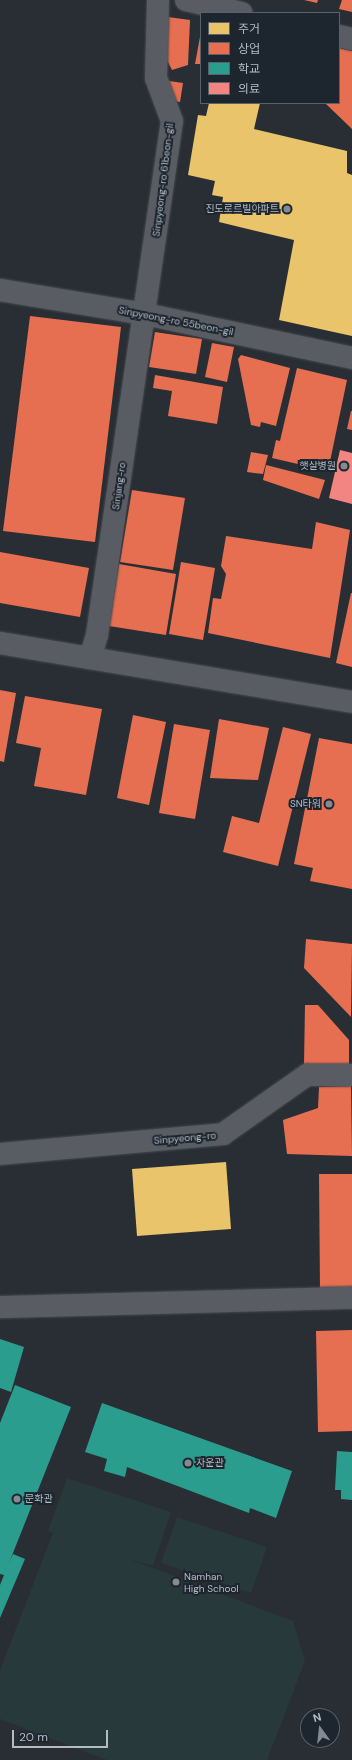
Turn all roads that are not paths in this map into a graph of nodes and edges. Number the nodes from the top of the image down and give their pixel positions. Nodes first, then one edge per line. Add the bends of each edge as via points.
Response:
1 (158, 0) edge
2 (186, 0) edge
3 (238, 12) edge
4 (340, 36) edge
5 (352, 39) edge
6 (0, 290) edge
7 (145, 314) junction
8 (352, 358) edge
9 (0, 643) edge
10 (90, 658) junction
11 (352, 702) edge
12 (352, 1075) edge
13 (0, 1154) edge
14 (352, 1298) edge
15 (0, 1307) edge

1 - 7 street, Sinpyeong-ro 61beon-gil via 156,78 172,121
2 - 3 street
4 - 5 street
6 - 7 street, Sinpyeong-ro 55beon-gil
7 - 8 street, Sinpyeong-ro 55beon-gil
7 - 10 street, Sinjang-ro via 97,635
9 - 10 street
10 - 11 street
12 - 13 street, Sinpyeong-ro via 307,1075 223,1134
14 - 15 street

